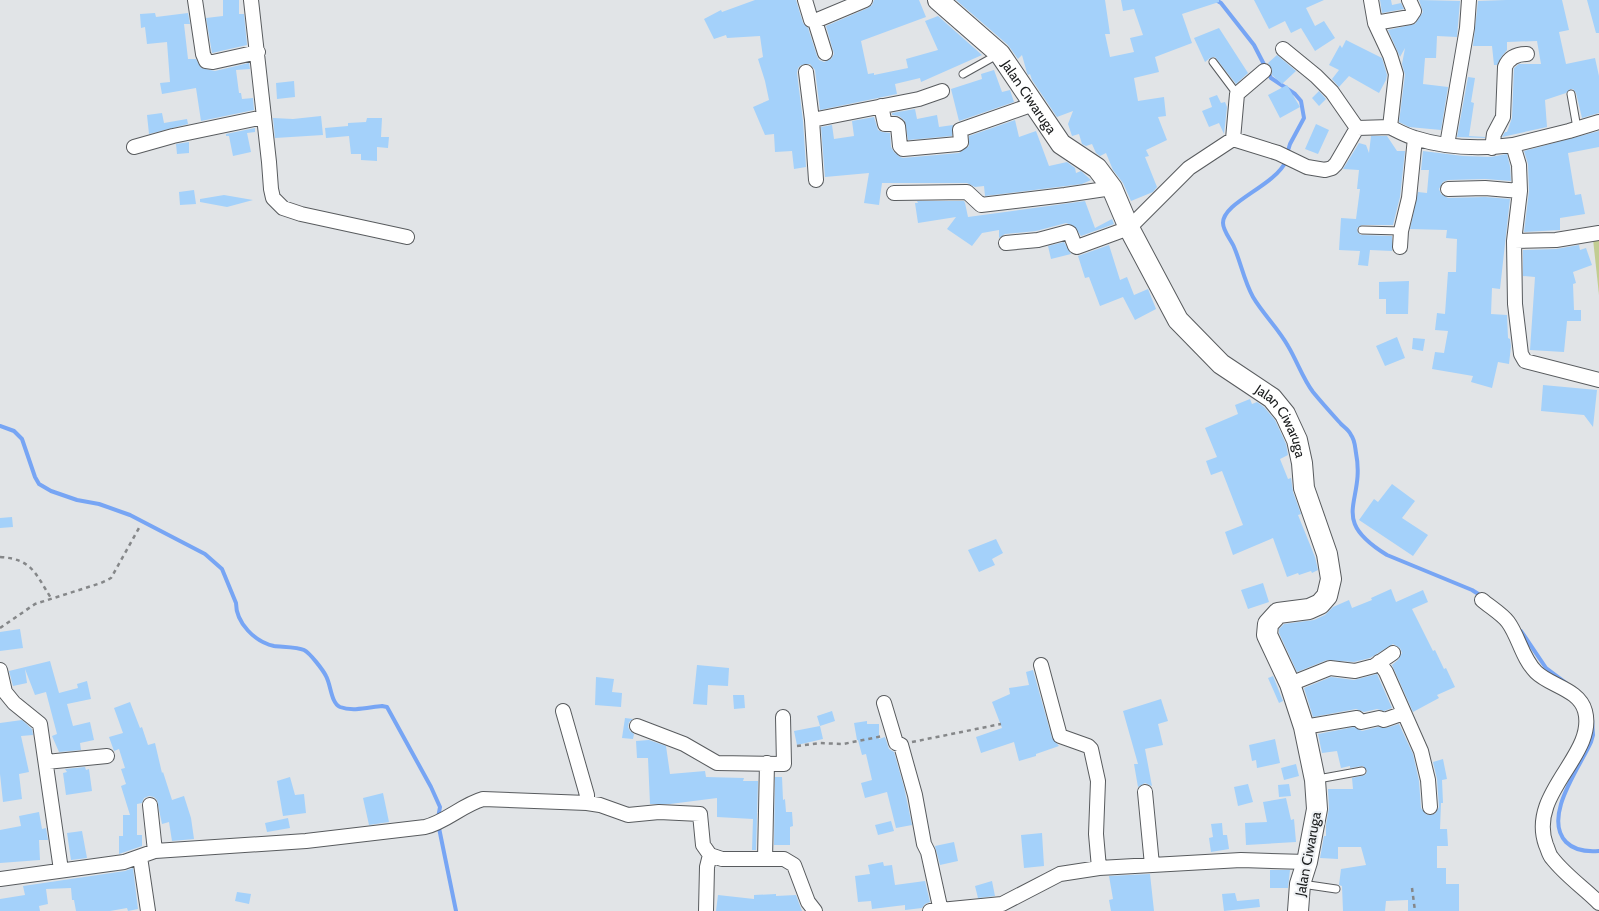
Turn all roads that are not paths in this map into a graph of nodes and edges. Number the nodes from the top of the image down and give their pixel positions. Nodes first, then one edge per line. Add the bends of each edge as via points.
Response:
1 (195, 0) edge
2 (251, 0) edge
3 (804, 0) edge
4 (865, 0) edge
5 (938, 0) edge
6 (1371, 0) edge
7 (1408, 0) edge
8 (1469, 0) edge
9 (814, 21) junction
10 (1375, 23) junction
11 (1283, 49) dead end
12 (258, 52) junction
13 (825, 53) dead end
14 (1000, 54) junction
15 (1527, 54) dead end
16 (1213, 62) dead end
17 (1264, 71) dead end
18 (806, 72) dead end
19 (963, 74) dead end
20 (942, 91) dead end
21 (1237, 94) junction
22 (1571, 94) dead end
23 (1034, 104) junction
24 (881, 106) junction
25 (264, 117) junction
26 (812, 120) junction
27 (1599, 122) edge
28 (1390, 127) junction
29 (1356, 128) junction
30 (1577, 128) junction
31 (1415, 138) junction
32 (1233, 139) junction
33 (1447, 145) junction
34 (1513, 145) junction
35 (134, 147) dead end
36 (1492, 148) junction
37 (816, 180) dead end
38 (1112, 188) junction
39 (1448, 189) dead end
40 (1520, 191) junction
41 (894, 193) dead end
42 (1129, 228) junction
43 (1362, 230) dead end
44 (1401, 231) junction
45 (1599, 232) edge
46 (407, 237) dead end
47 (1514, 241) junction
48 (1006, 243) dead end
49 (1400, 247) dead end
50 (1599, 380) edge
51 (1482, 600) dead end
52 (1393, 653) dead end
53 (1379, 662) junction
54 (1041, 665) dead end
55 (0, 670) edge
56 (1290, 684) junction
57 (884, 703) dead end
58 (562, 711) dead end
59 (1404, 713) junction
60 (783, 718) dead end
61 (637, 726) dead end
62 (1304, 727) junction
63 (107, 756) dead end
64 (46, 762) junction
65 (767, 763) junction
66 (1362, 771) dead end
67 (1315, 780) junction
68 (1145, 792) dead end
69 (587, 802) junction
70 (150, 805) dead end
71 (1430, 807) dead end
72 (155, 851) junction
73 (710, 855) junction
74 (140, 857) junction
75 (765, 859) junction
76 (1307, 862) junction
77 (1152, 865) junction
78 (1100, 868) junction
79 (61, 870) junction
80 (0, 880) edge
81 (1300, 884) junction
82 (1336, 889) dead end
83 (1599, 903) edge
84 (941, 910) edge
85 (148, 911) edge
86 (706, 911) edge
87 (815, 911) edge
88 (930, 911) edge
89 (1298, 911) edge

1 - 12 street via 206,61
2 - 12 street
3 - 9 street
4 - 9 street
5 - 14 street, Jalan Ciwaruga
6 - 10 street
7 - 10 street via 1414,12 1410,18
8 - 33 street
9 - 13 street
10 - 28 street via 1396,74
11 - 29 street via 1332,92
12 - 25 street
14 - 19 lane
14 - 23 street, Jalan Ciwaruga
15 - 36 street via 1510,58 1505,67 1504,112 1494,134
16 - 21 lane
17 - 21 street
18 - 26 street
20 - 24 street
21 - 32 street
22 - 30 lane
23 - 24 street via 960,130 961,142 958,144 902,149 898,126 884,124
23 - 38 street, Jalan Ciwaruga via 1061,144 1097,168
24 - 26 street
25 - 35 street
25 - 46 street via 271,189 276,202 283,208
26 - 37 street
27 - 30 street
28 - 29 street
28 - 31 street
29 - 32 street via 1336,164 1325,170 1307,167 1278,153
30 - 34 street
31 - 33 street
31 - 44 street via 1409,198
32 - 42 street via 1189,168
33 - 36 street
34 - 36 street
34 - 40 street via 1519,165
38 - 41 street via 981,205 967,192
38 - 42 street, Jalan Ciwaruga
39 - 40 street
40 - 47 street
42 - 48 street via 1077,247 1068,232 1038,240
42 - 56 street, Jalan Ciwaruga via 1178,320 1221,364 1272,398 1285,414 1296,440 1304,488 1327,554 1331,579 1327,596 1320,604 1278,613 1268,624 1267,635
43 - 44 lane
44 - 49 street
45 - 47 street via 1556,240
47 - 50 street via 1515,304 1521,354 1525,362
51 - 83 street via 1508,622 1536,673 1577,697 1585,710 1586,728 1582,740 1548,800 1543,836 1551,857
52 - 53 street
53 - 56 street via 1355,671 1324,669
53 - 59 street
54 - 78 street via 1060,736 1091,749 1098,781 1096,834
55 - 64 street via 5,692 40,724
56 - 62 street, Jalan Ciwaruga
57 - 84 street via 915,795
58 - 69 street
59 - 62 street via 1384,720 1361,722 1357,718
59 - 71 street via 1421,751
60 - 65 street via 784,764
61 - 65 street via 684,744 717,763
62 - 67 street, Jalan Ciwaruga
63 - 64 street
64 - 79 street
65 - 75 street
66 - 67 lane
67 - 76 street, Jalan Ciwaruga via 1318,809
68 - 77 street
69 - 72 street via 483,800 438,824 425,827 306,841
69 - 73 street via 628,815 659,812 700,814 704,846
70 - 72 street
72 - 74 street
73 - 75 street via 722,859
73 - 86 street
74 - 79 street
74 - 85 street
75 - 87 street via 784,859 794,865 808,902
76 - 77 street via 1241,860
76 - 81 street, Jalan Ciwaruga
77 - 78 street
78 - 84 street via 1060,874 1002,904
79 - 80 street
81 - 82 lane
81 - 89 street, Jalan Ciwaruga
84 - 88 street

